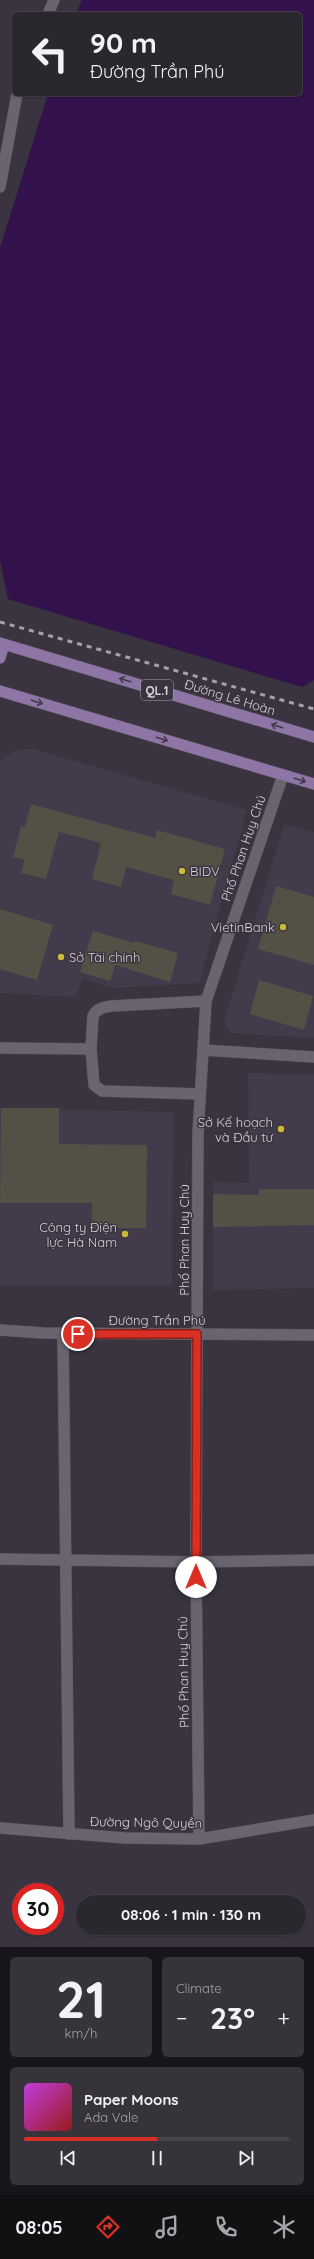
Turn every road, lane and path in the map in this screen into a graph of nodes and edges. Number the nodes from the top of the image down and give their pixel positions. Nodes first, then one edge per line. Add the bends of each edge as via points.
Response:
1 (54, 0) edge
2 (49, 12) edge
3 (17, 96) edge
4 (2, 166) edge
5 (0, 187) edge
6 (2, 644) edge
7 (0, 658) edge
8 (0, 691) edge
9 (314, 737) edge
10 (283, 775) junction
11 (314, 784) edge
12 (206, 1001) junction
13 (0, 1048) edge
14 (91, 1049) junction
15 (203, 1050) junction
16 (314, 1057) edge
17 (200, 1094) junction
18 (0, 1330) edge
19 (63, 1333) junction
20 (197, 1334) junction
21 (314, 1334) edge
22 (0, 1559) edge
23 (66, 1559) junction
24 (314, 1560) edge
25 (196, 1562) junction
26 (314, 1820) edge
27 (0, 1828) edge
28 (69, 1834) junction
29 (199, 1839) junction

1 - 2 street
3 - 4 street
4 - 5 street
6 - 7 main road
9 -> 6 main road, Đường Lê Hoàn / QL.1
8 -> 10 main road
10 -> 11 main road
10 - 12 street, Phố Phan Huy Chú
12 - 14 street via 103,1008 93,1016
12 - 15 street, Phố Phan Huy Chú
13 - 14 street
14 - 17 street via 94,1085 97,1089
15 - 16 street
15 - 17 street, Phố Phan Huy Chú
17 - 20 street, Phố Phan Huy Chú
18 - 19 street, Đường Trần Phú
19 - 20 street, Đường Trần Phú
19 - 23 street
20 - 21 street, Đường Trần Phú
20 - 25 street, Phố Phan Huy Chú
22 - 23 street
23 - 25 street
23 - 28 street
24 - 25 street
25 - 29 street, Phố Phan Huy Chú
26 - 29 street, Đường Ngô Quyền
27 - 28 street, Đường Ngô Quyền
28 - 29 street, Đường Ngô Quyền

